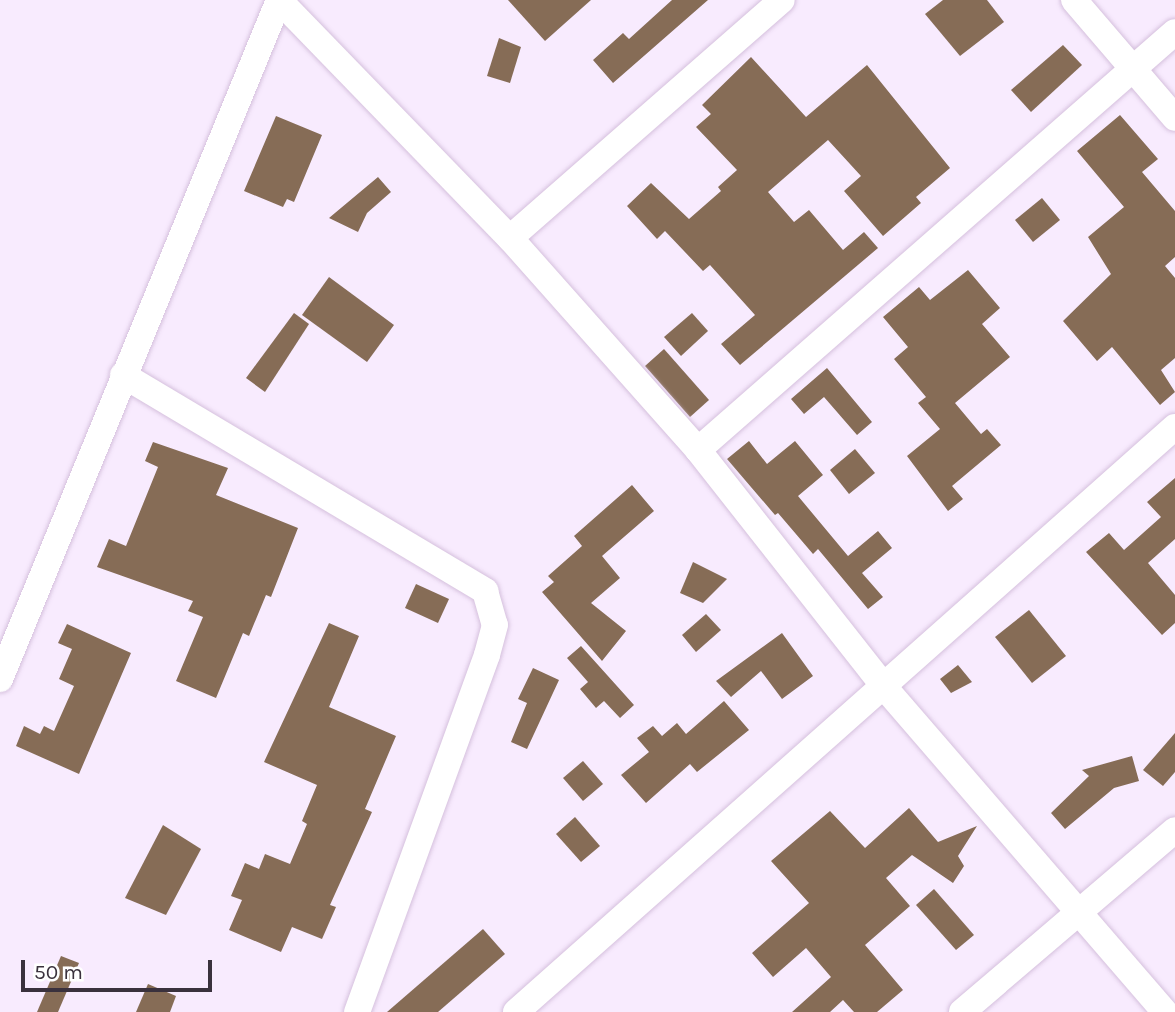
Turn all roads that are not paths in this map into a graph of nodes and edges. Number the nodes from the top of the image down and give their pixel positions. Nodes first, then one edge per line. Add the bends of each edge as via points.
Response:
1 (279, 0) edge
2 (782, 0) edge
3 (1074, 0) edge
4 (1175, 32) edge
5 (1132, 66) junction
6 (1175, 118) edge
7 (510, 238) junction
8 (122, 375) junction
9 (1175, 427) edge
10 (698, 450) junction
11 (0, 679) edge
12 (886, 688) junction
13 (1175, 830) edge
14 (1080, 915) junction
15 (357, 1012) edge
16 (516, 1012) edge
17 (962, 1012) edge
18 (1165, 1012) edge

1 - 7 street
1 - 8 street
2 - 7 street
3 - 5 street
4 - 5 street
5 - 6 street
5 - 10 street
7 - 10 street
8 - 11 street
8 - 15 street via 485,591 495,625 487,655
9 - 12 street
10 - 12 street
12 - 14 street
12 - 16 street
13 - 14 street
14 - 17 street
14 - 18 street

